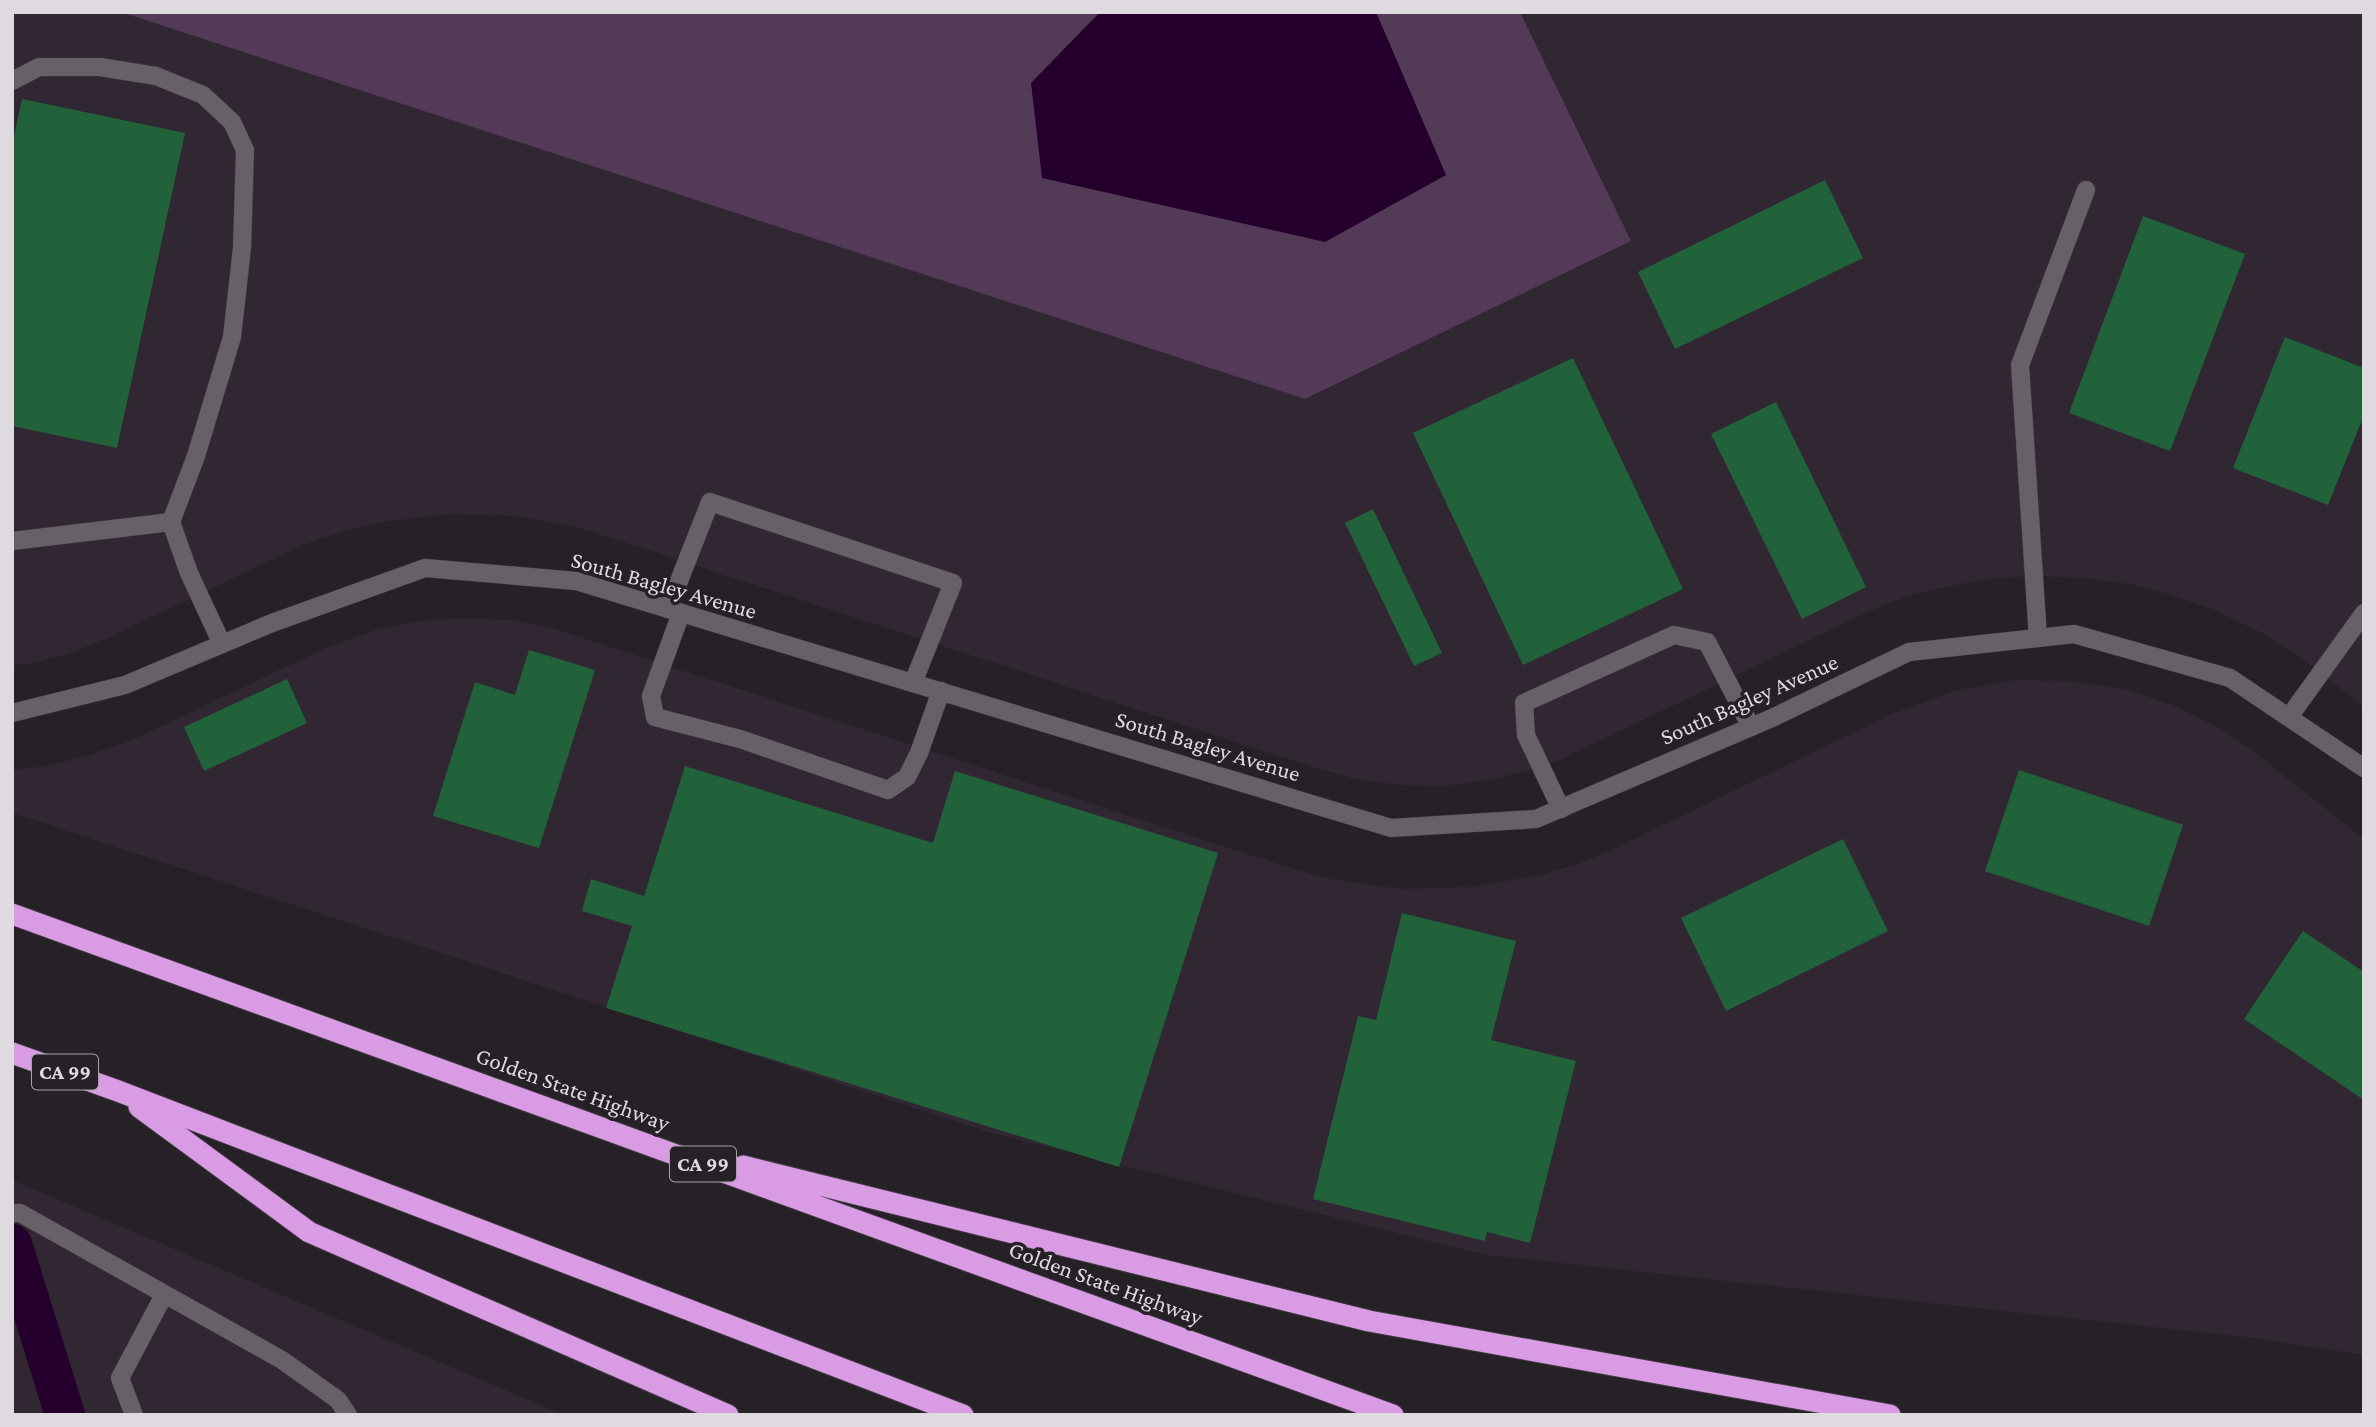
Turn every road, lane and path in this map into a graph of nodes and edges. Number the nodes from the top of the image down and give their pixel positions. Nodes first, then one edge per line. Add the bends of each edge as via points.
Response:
1 (12, 80) edge
2 (2086, 190) dead end
3 (172, 522) junction
4 (12, 541) edge
5 (674, 611) junction
6 (2364, 613) edge
7 (2038, 638) junction
8 (222, 644) junction
9 (913, 683) junction
10 (941, 691) junction
11 (12, 713) edge
12 (2288, 717) junction
13 (1751, 727) junction
14 (2364, 768) edge
15 (1561, 809) junction
16 (12, 914) edge
17 (12, 1053) edge
18 (118, 1091) junction
19 (636, 1140) junction
20 (16, 1213) edge
21 (164, 1295) junction
22 (134, 1415) edge
23 (348, 1415) edge
24 (729, 1415) edge
25 (963, 1415) edge
26 (1392, 1415) edge
27 (1890, 1415) edge

1 - 3 street via 39,67 100,67 156,76 203,95 232,122 245,150 242,248 232,338
2 - 7 street via 2020,365
3 - 4 street
3 - 8 street via 189,573
5 - 8 street, South Bagley Avenue via 576,581 425,568
5 - 9 street, South Bagley Avenue
5 - 9 street via 710,502 953,583
5 - 10 street via 651,696 655,717 740,739 888,790 906,777 919,753
6 - 12 street
7 - 12 street, South Bagley Avenue via 2074,634 2230,678
7 - 13 street, South Bagley Avenue via 1909,652
8 - 11 street, South Bagley Avenue via 125,685
9 - 10 street, South Bagley Avenue
10 - 15 street, South Bagley Avenue via 1391,828 1536,819
12 - 14 street, South Bagley Avenue
13 - 15 street, South Bagley Avenue
13 - 15 street via 1707,642 1674,635 1524,703 1526,735
16 - 19 highway, Golden State Highway / CA 99
17 - 18 highway, CA 99
18 - 24 highway via 309,1232
18 - 25 highway, CA 99
19 - 26 highway, Golden State Highway / CA 99
19 - 27 highway via 1369,1321
20 - 21 street
21 - 22 street via 120,1378
21 - 23 street via 282,1360 338,1400

